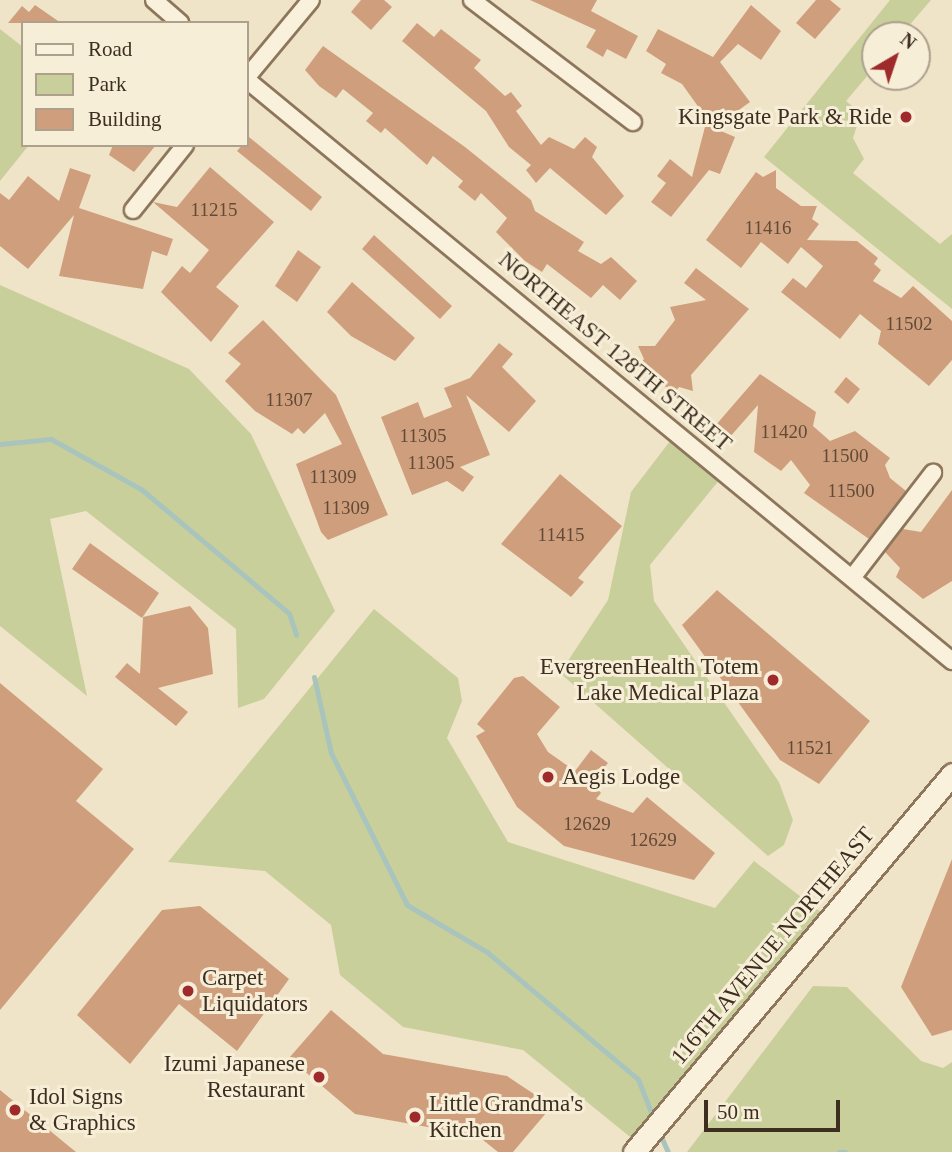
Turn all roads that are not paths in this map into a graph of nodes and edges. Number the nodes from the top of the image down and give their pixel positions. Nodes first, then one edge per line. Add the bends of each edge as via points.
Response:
1 (154, 0) edge
2 (311, 0) edge
3 (472, 0) edge
4 (178, 21) edge
5 (248, 77) edge
6 (248, 79) edge
7 (633, 122) dead end
8 (183, 147) edge
9 (133, 210) dead end
10 (933, 473) dead end
11 (852, 578) junction
12 (952, 661) edge
13 (952, 774) edge
14 (635, 1152) edge

1 - 4 street
2 - 5 street
3 - 7 street
6 - 11 street, NORTHEAST 128TH STREET
8 - 9 street
10 - 11 street
11 - 12 street, NORTHEAST 128TH STREET
13 - 14 street, 116TH AVENUE NORTHEAST

